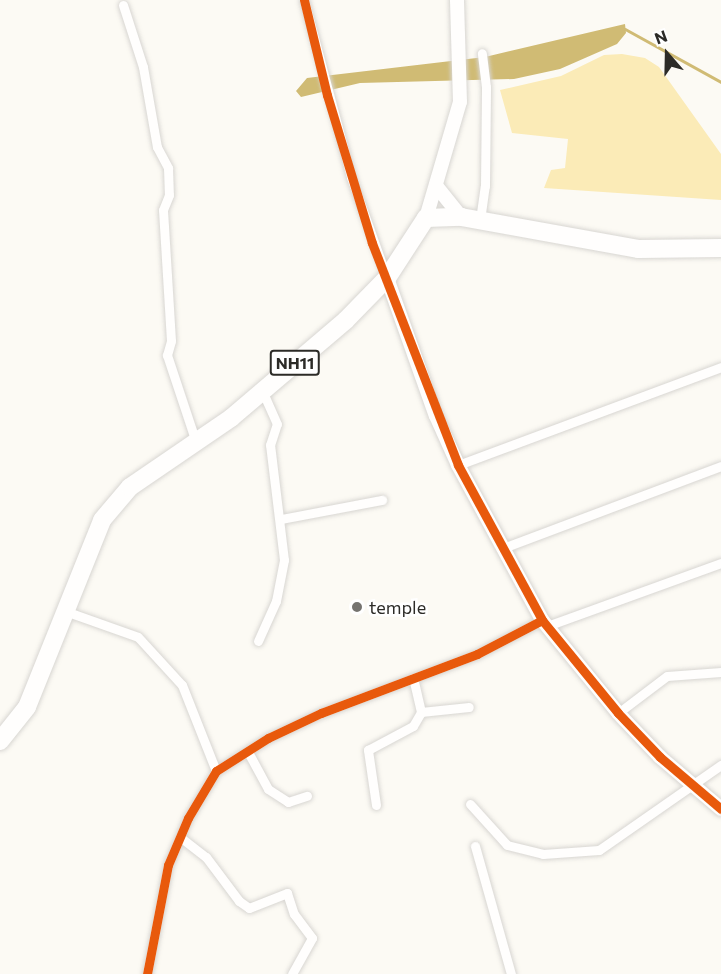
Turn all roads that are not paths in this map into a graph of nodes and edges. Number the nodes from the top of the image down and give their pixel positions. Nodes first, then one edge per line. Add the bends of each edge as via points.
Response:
1 (304, 0) edge
2 (457, 0) edge
3 (123, 5) dead end
4 (482, 53) dead end
5 (437, 187) junction
6 (461, 217) junction
7 (426, 218) junction
8 (480, 220) junction
9 (721, 248) edge
10 (387, 278) junction
11 (721, 367) edge
12 (262, 392) junction
13 (196, 442) junction
14 (458, 465) junction
15 (721, 466) edge
16 (382, 500) dead end
17 (281, 519) junction
18 (503, 548) junction
19 (721, 563) edge
20 (65, 611) junction
21 (544, 623) junction
22 (258, 640) dead end
23 (721, 672) edge
24 (413, 678) junction
25 (469, 707) dead end
26 (421, 712) junction
27 (618, 713) junction
28 (0, 741) edge
29 (248, 752) junction
30 (721, 765) edge
31 (216, 771) junction
32 (693, 785) junction
33 (307, 796) dead end
34 (470, 804) dead end
35 (376, 805) dead end
36 (721, 809) edge
37 (180, 837) junction
38 (475, 846) dead end
39 (147, 974) edge
40 (292, 974) edge
41 (511, 974) edge

1 - 10 street via 327,95 372,243
2 - 5 street via 460,102
3 - 13 street via 143,67 157,147 168,168 169,195 163,210 171,341 167,355
4 - 8 street via 486,87 485,186
5 - 6 street
5 - 7 street
6 - 7 highway
6 - 8 highway
7 - 10 highway, NH11
8 - 9 highway via 639,249
10 - 12 highway, NH11 via 346,320
10 - 14 street via 436,416
11 - 14 street
12 - 13 highway, NH11
12 - 17 street via 277,424 270,445
13 - 20 highway, NH11 via 130,487 102,520
14 - 18 street
15 - 18 street
16 - 17 street
17 - 22 street via 284,560 276,601
18 - 21 street
19 - 21 street
20 - 28 highway, NH11 via 27,707
20 - 31 street via 138,637 182,685
21 - 24 street
21 - 27 street
23 - 27 street via 667,676
24 - 26 street
24 - 29 street via 321,713
25 - 26 street
26 - 35 street via 413,726 368,750
27 - 32 street
29 - 31 street
29 - 33 street via 268,789 288,802
30 - 32 street
31 - 37 street
32 - 34 street via 599,850 543,854 507,844
32 - 36 street
37 - 39 street via 168,865
37 - 40 street via 206,857 239,901 249,908 287,893 294,914 312,938
38 - 41 street

